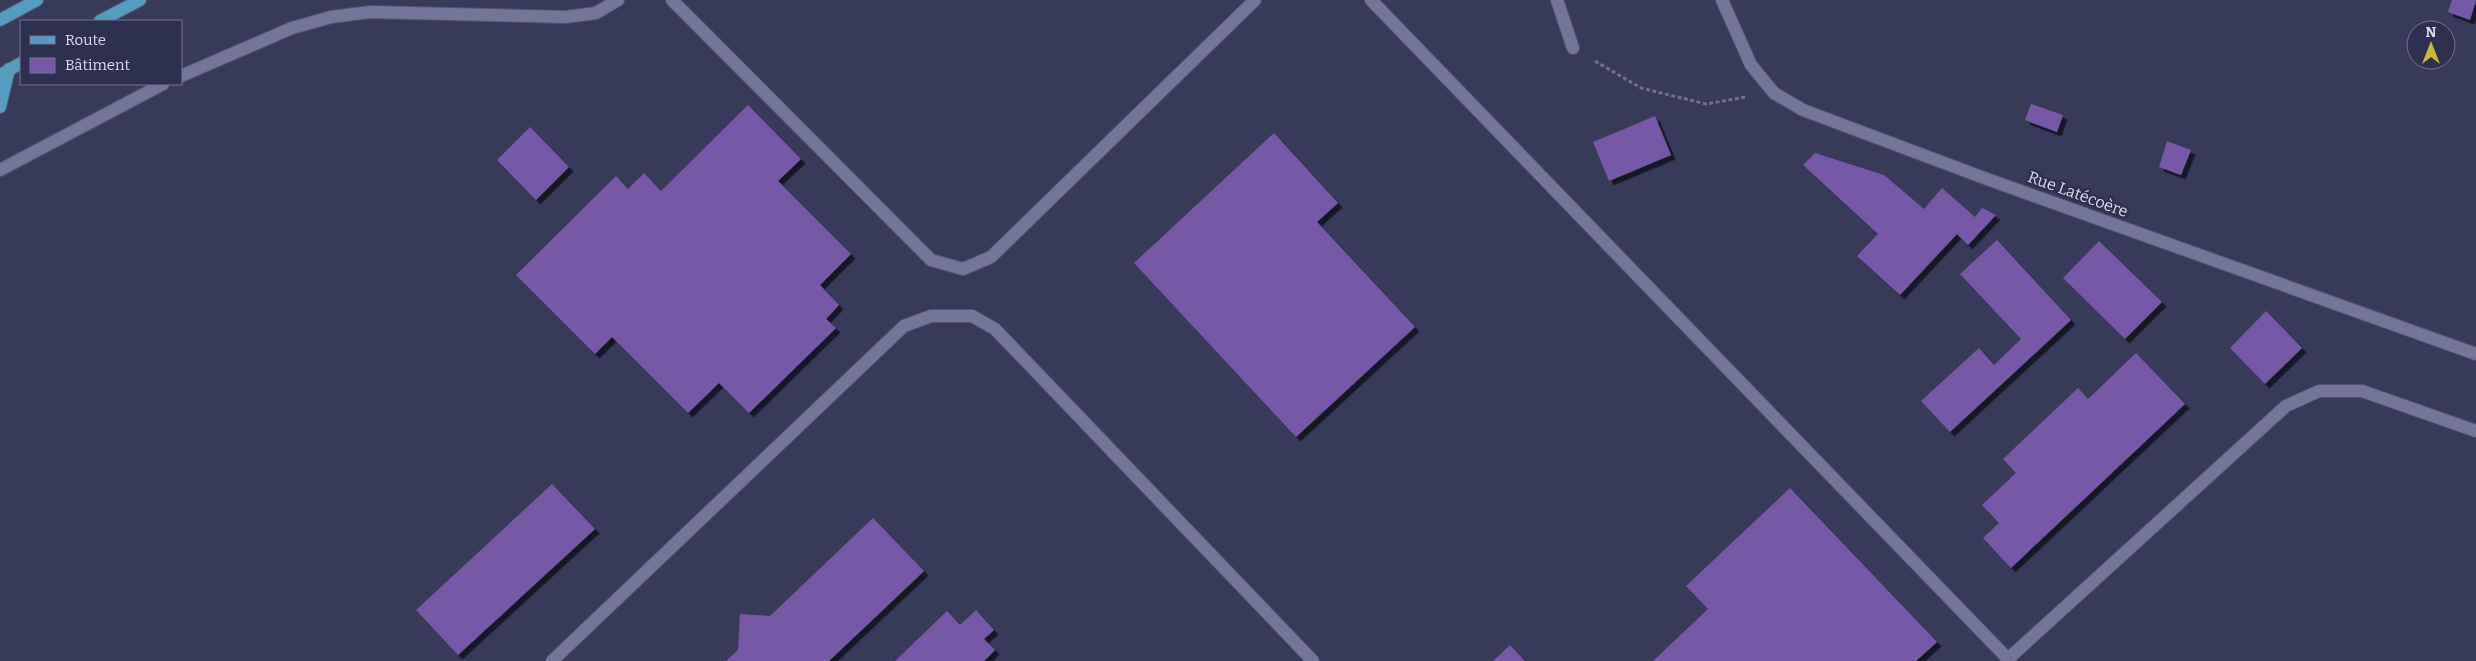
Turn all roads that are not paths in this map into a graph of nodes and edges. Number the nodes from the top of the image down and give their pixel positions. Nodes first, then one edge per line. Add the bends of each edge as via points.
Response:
1 (37, 0) edge
2 (140, 0) edge
3 (618, 0) edge
4 (672, 0) edge
5 (1255, 0) edge
6 (1371, 0) edge
7 (1557, 0) edge
8 (1722, 0) edge
9 (0, 20) edge
10 (102, 20) edge
11 (1572, 48) road end
12 (20, 64) edge
13 (5, 72) edge
14 (182, 76) edge
15 (161, 85) edge
16 (0, 107) edge
17 (0, 170) edge
18 (2476, 354) edge
19 (2476, 431) edge
20 (2007, 660) edge
21 (552, 661) edge
22 (1313, 661) edge

1 - 9 main road
2 - 10 main road
3 - 14 street via 596,13 566,17 370,12 331,17 292,28
4 - 5 street via 931,260 963,269 991,257
6 - 20 street
7 - 11 street
8 - 18 street, Rue Latécoère via 1751,65 1774,92 1803,110
12 - 13 main road
13 - 16 main road
15 - 17 street
19 - 20 street via 2362,391 2319,391 2286,406
21 - 22 street via 904,326 931,316 972,316 995,329

